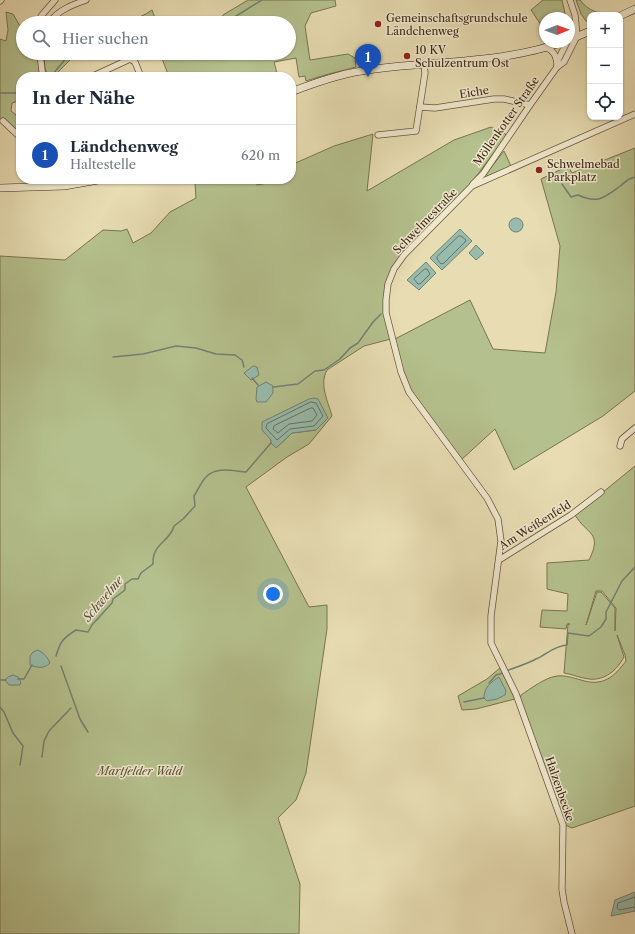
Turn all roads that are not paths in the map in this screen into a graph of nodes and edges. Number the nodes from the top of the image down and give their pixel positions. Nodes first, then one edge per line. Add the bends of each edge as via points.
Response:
1 (55, 0) edge
2 (86, 0) edge
3 (570, 0) edge
4 (80, 1) edge
5 (635, 9) edge
6 (623, 15) edge
7 (41, 16) edge
8 (55, 16) edge
9 (587, 32) edge
10 (577, 36) junction
11 (541, 48) edge
12 (548, 48) edge
13 (562, 48) edge
14 (566, 48) edge
15 (568, 53) junction
16 (41, 60) edge
17 (128, 60) edge
18 (132, 60) edge
19 (424, 64) junction
20 (557, 64) junction
21 (43, 72) edge
22 (102, 72) edge
23 (139, 72) edge
24 (296, 90) edge
25 (530, 105) junction
26 (420, 107) junction
27 (635, 114) edge
28 (2, 121) dead end
29 (16, 134) edge
30 (378, 135) dead end
31 (77, 184) edge
32 (72, 185) joint
33 (472, 186) junction
34 (0, 188) edge
35 (635, 428) edge
36 (620, 446) dead end
37 (601, 492) dead end
38 (499, 560) junction
39 (527, 724) joint
40 (572, 934) edge

1 - 7 street
2 - 4 street
3 - 10 street via 575,15
4 - 8 street
5 - 6 main road
9 - 10 main road
10 - 15 street, Möllenkotter Straße
11 - 19 main road via 499,57
12 - 20 street via 556,56
13 - 20 street, Möllenkotter Straße
14 - 15 street
15 - 20 street, Möllenkotter Straße via 564,62
16 - 21 street
17 - 22 street
18 - 23 street
19 - 24 main road via 342,75
19 - 26 street
20 - 25 street, Möllenkotter Straße
25 - 26 street, Eiche via 494,99 435,108
25 - 33 street, Möllenkotter Straße
26 - 30 street via 416,131
27 - 33 street, Schwelmestraße
28 - 29 street
31 - 32 main road
32 - 34 main road
33 - 38 street, Schwelmestraße via 410,248 394,269 388,284 386,313 401,372 409,392 487,498 498,519 501,541
35 - 36 street via 622,440
37 - 38 street, Am Weißenfeld via 572,515
38 - 39 street, Am Weißenfeld via 490,626 491,643 516,694
39 - 40 street, Halzenbecke via 562,825 562,889

